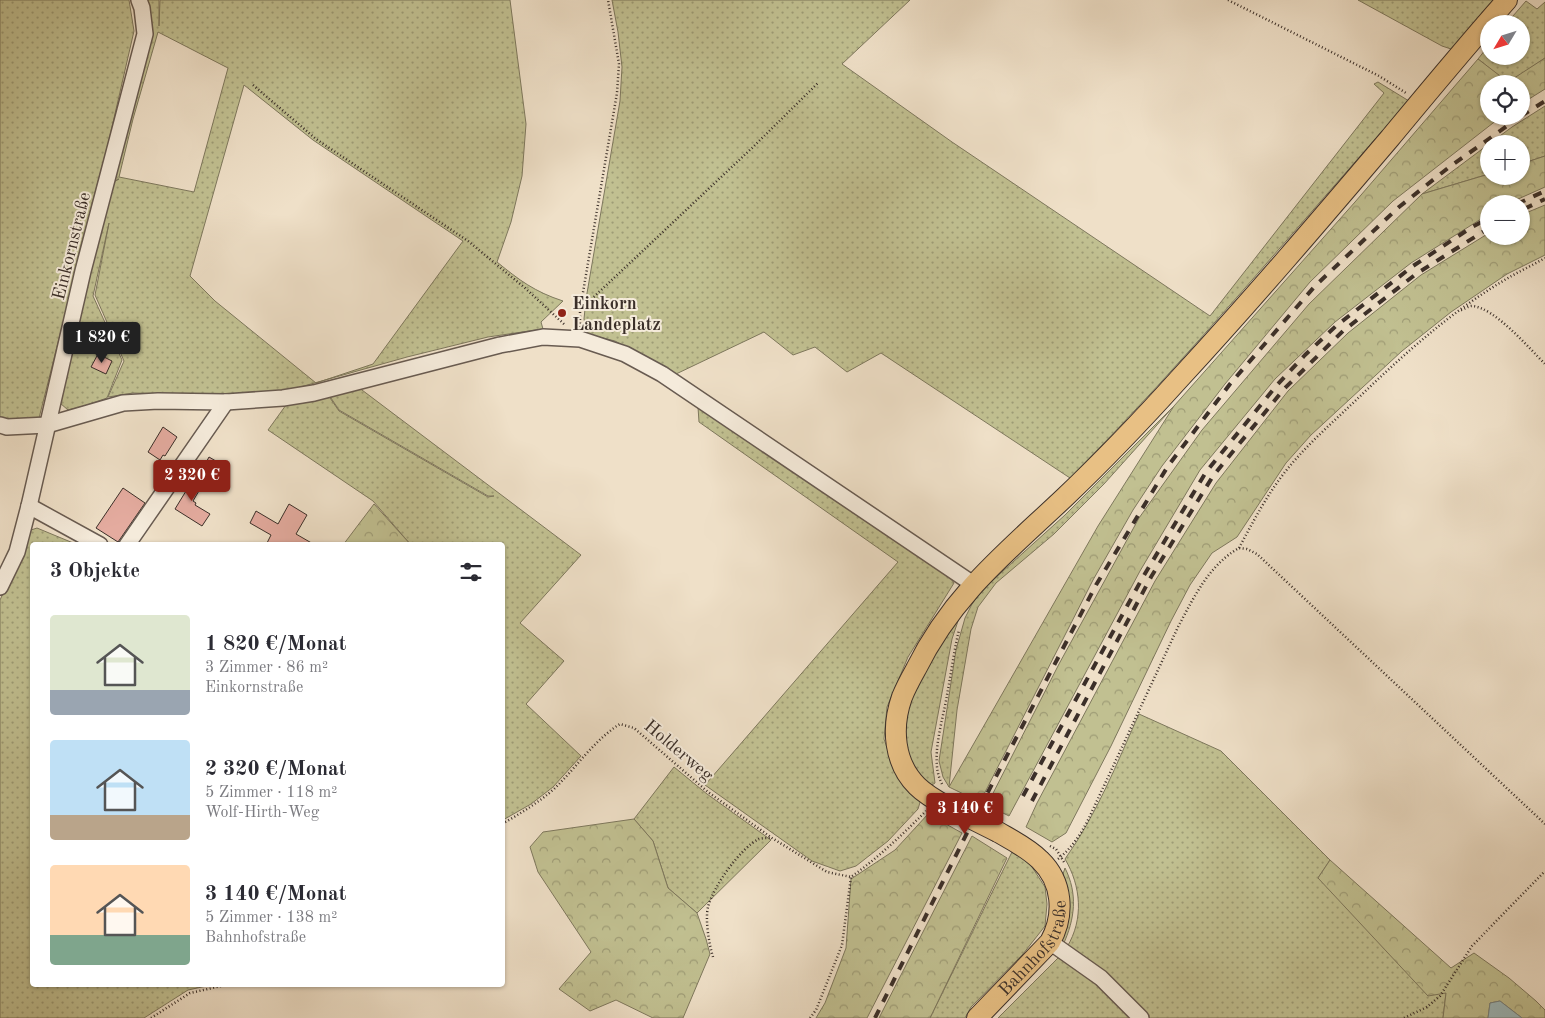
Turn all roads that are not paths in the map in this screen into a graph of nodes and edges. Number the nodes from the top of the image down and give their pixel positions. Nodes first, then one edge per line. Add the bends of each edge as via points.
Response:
1 (139, 0) edge
2 (1507, 0) edge
3 (226, 402) junction
4 (0, 424) edge
5 (47, 425) junction
6 (29, 506) junction
7 (95, 542) edge
8 (129, 542) edge
9 (973, 584) junction
10 (0, 586) edge
11 (1050, 942) junction
12 (977, 1018) edge
13 (1141, 1018) edge

1 - 5 street, Einkornstraße via 145,34 83,271
2 - 9 main road, Bahnhofstraße via 1268,280 1158,402
3 - 5 street via 123,404
3 - 8 street
3 - 9 street via 314,393 500,344 543,338 580,339 624,354 662,374
4 - 5 street via 7,427
5 - 6 street, Einkornstraße
6 - 7 street
6 - 10 street, Einkornstraße via 17,552
9 - 11 main road, Bahnhofstraße, bridge via 945,619 902,697 897,717 896,746 902,766 917,785 941,803 998,832 1040,859 1058,863 1060,907
11 - 12 main road, Bahnhofstraße
11 - 13 street via 1100,978

